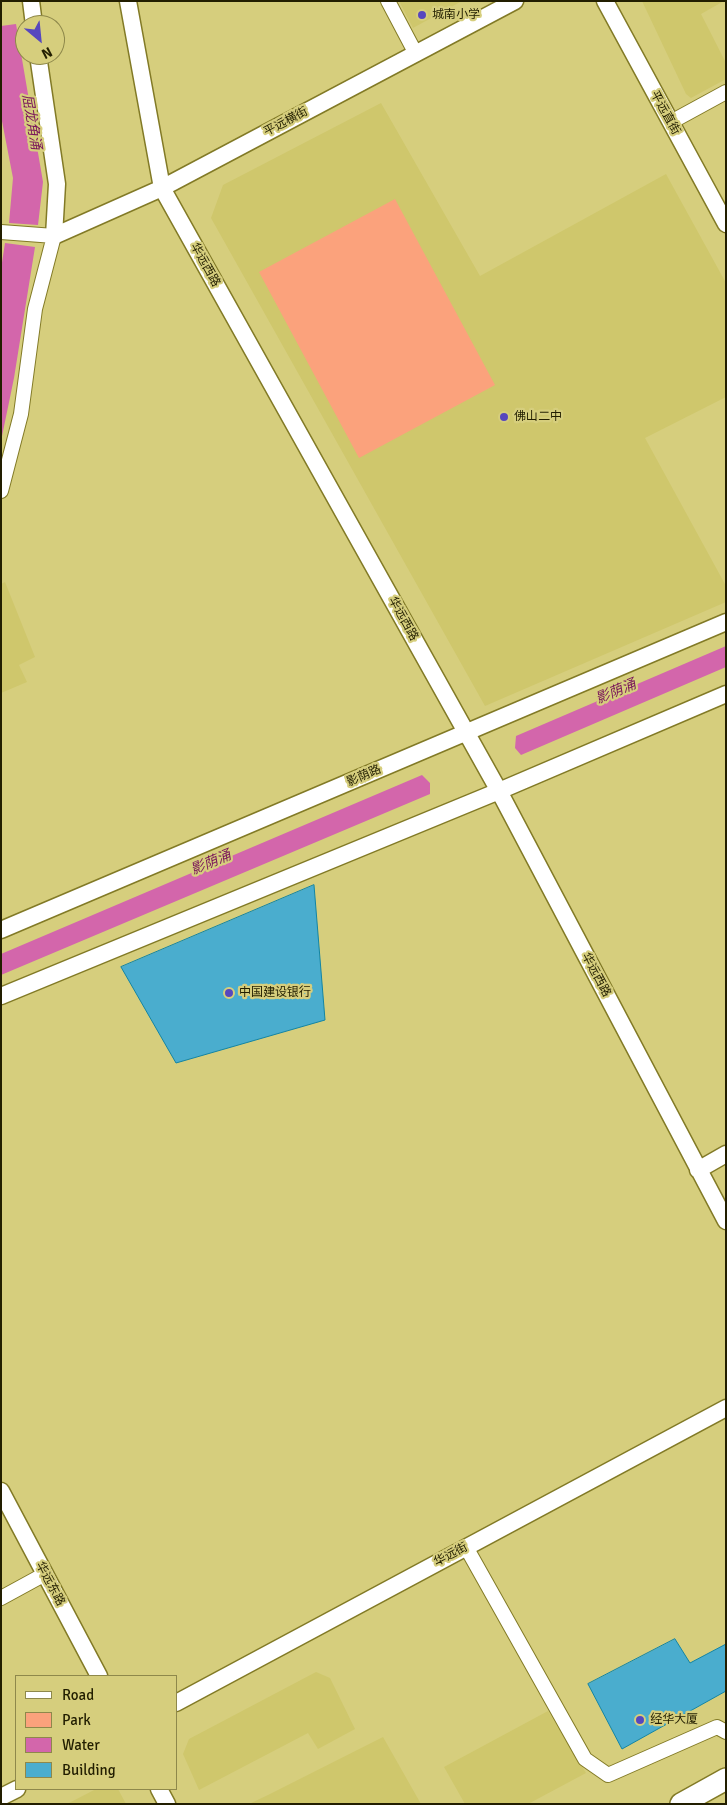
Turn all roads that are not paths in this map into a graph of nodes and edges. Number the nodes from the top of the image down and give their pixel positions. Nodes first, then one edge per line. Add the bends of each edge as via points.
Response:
1 (31, 1) edge
2 (128, 1) edge
3 (388, 1) edge
4 (515, 1) edge
5 (605, 1) edge
6 (33, 15) edge
7 (416, 54) junction
8 (39, 65) edge
9 (726, 92) edge
10 (671, 122) junction
11 (162, 188) junction
12 (726, 224) edge
13 (1, 232) edge
14 (54, 236) junction
15 (1, 491) edge
16 (726, 622) edge
17 (726, 694) edge
18 (466, 732) junction
19 (499, 791) junction
20 (1, 930) edge
21 (1, 996) edge
22 (726, 1154) edge
23 (698, 1170) junction
24 (726, 1221) edge
25 (726, 1408) edge
26 (1, 1491) edge
27 (466, 1548) junction
28 (45, 1574) junction
29 (1, 1598) edge
30 (98, 1675) edge
31 (178, 1702) edge
32 (726, 1732) edge
33 (726, 1779) edge
34 (15, 1790) edge
35 (160, 1790) edge
36 (1, 1797) edge
37 (167, 1804) edge
38 (680, 1804) edge

1 - 6 street
2 - 11 street, 华远西路
3 - 7 street
4 - 7 street, 平远横街
5 - 10 street, 平远直街
7 - 11 street, 平远横街
8 - 14 street via 57,184
9 - 10 street
10 - 12 street, 平远直街
11 - 14 street, 平远横街
11 - 18 street, 华远西路
13 - 14 street
14 - 15 street via 35,310 21,414
16 - 18 street, 影荫路
17 - 19 street
18 - 19 street, 华远西路
18 - 20 street, 影荫路
19 - 21 street
19 - 23 street, 华远西路
22 - 23 street
23 - 24 street, 华远西路
25 - 27 street, 华远街
26 - 28 street, 华远东路
27 - 31 street, 华远街
27 - 32 street via 585,1759 594,1766 608,1775 717,1727
28 - 29 street
28 - 30 street, 华远东路
33 - 38 main road
34 - 36 street
35 - 37 street

